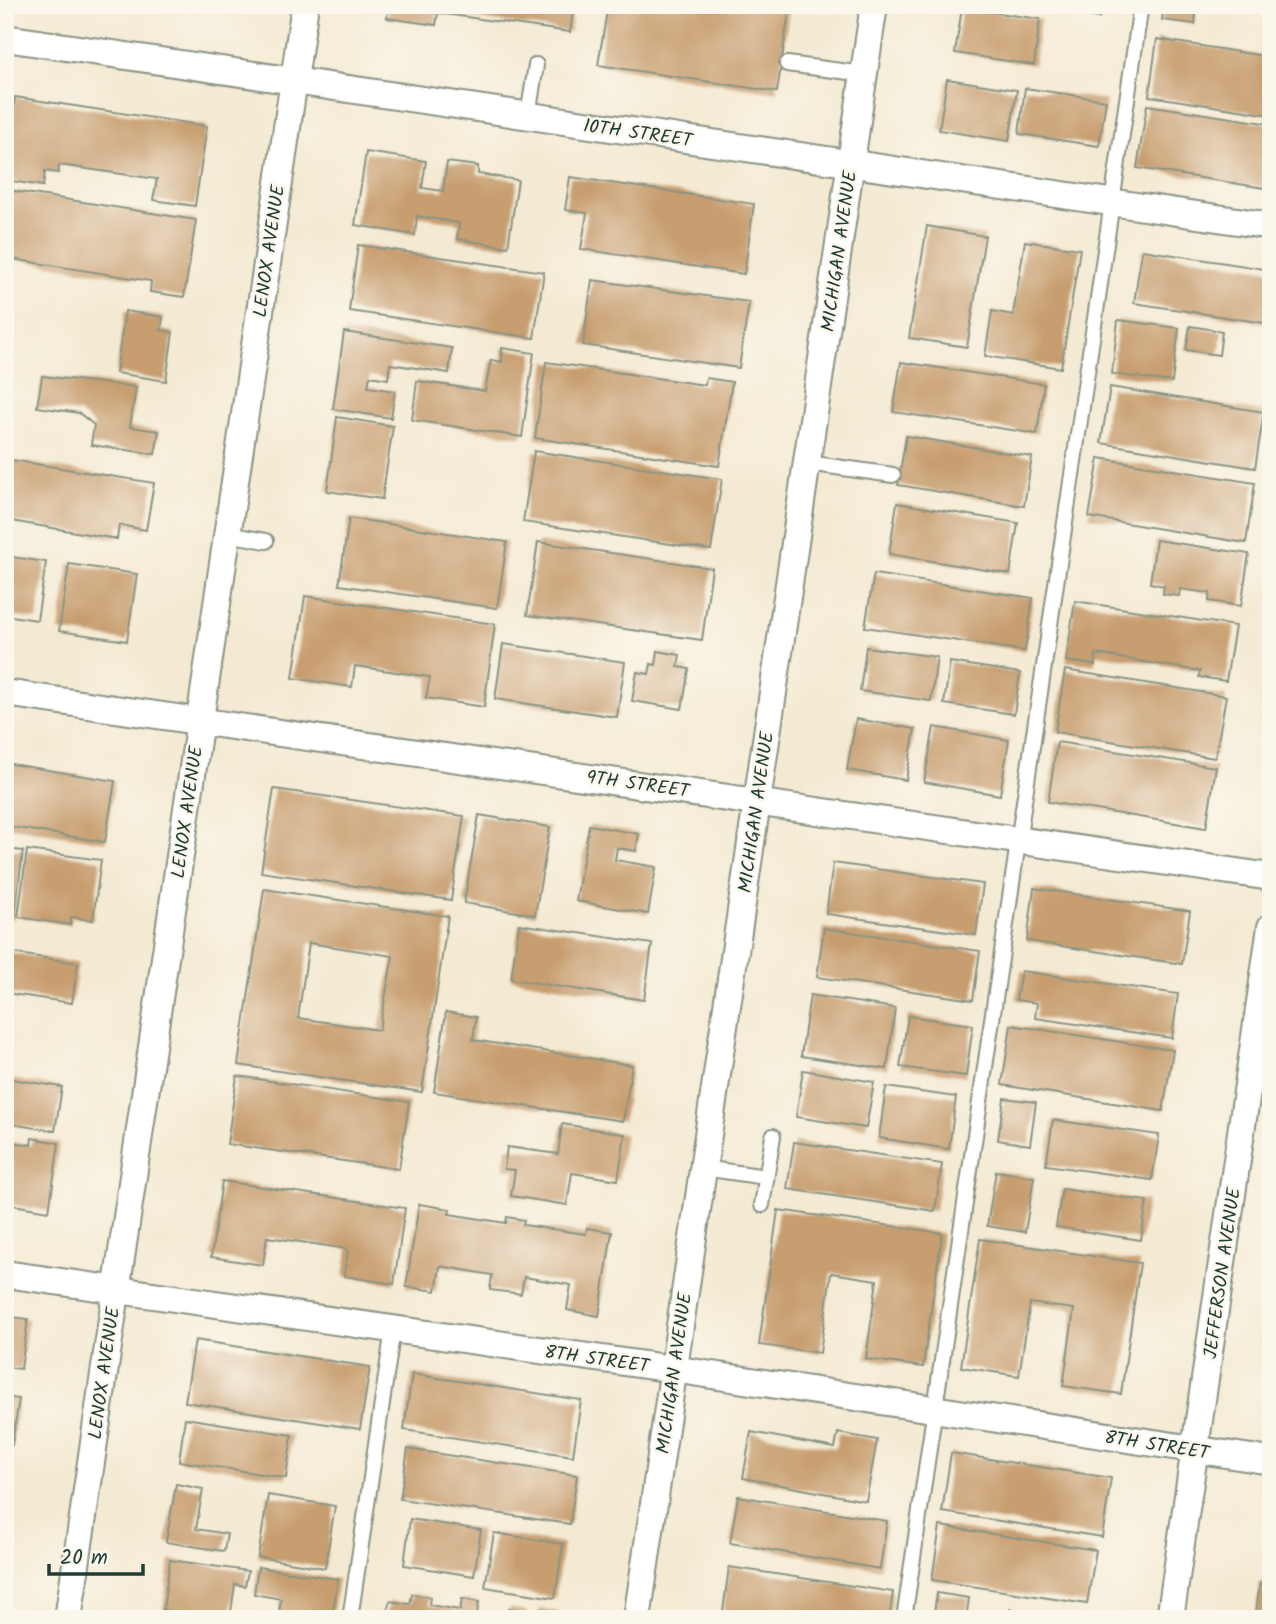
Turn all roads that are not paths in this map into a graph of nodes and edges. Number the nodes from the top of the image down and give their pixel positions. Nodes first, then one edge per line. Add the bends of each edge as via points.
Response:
1 (305, 5) edge
2 (874, 5) edge
3 (1141, 5) edge
4 (5, 38) edge
5 (786, 64) dead end
6 (537, 65) dead end
7 (864, 74) junction
8 (293, 82) junction
9 (528, 117) junction
10 (851, 163) junction
11 (1111, 202) junction
12 (1271, 226) edge
13 (807, 464) junction
14 (893, 475) dead end
15 (227, 534) junction
16 (266, 541) dead end
17 (5, 693) edge
18 (200, 721) junction
19 (757, 801) junction
20 (1019, 839) junction
21 (1271, 877) edge
22 (1271, 927) edge
23 (773, 1136) dead end
24 (703, 1168) junction
25 (766, 1177) junction
26 (762, 1205) dead end
27 (5, 1274) edge
28 (116, 1290) junction
29 (393, 1329) junction
30 (673, 1369) junction
31 (934, 1409) junction
32 (1195, 1450) junction
33 (1271, 1461) edge
34 (68, 1619) edge
35 (350, 1619) edge
36 (637, 1619) edge
37 (904, 1619) edge
38 (1170, 1619) edge

1 - 8 street, LENOX AVENUE
2 - 7 street, MICHIGAN AVENUE
3 - 11 lane
4 - 8 street, 10TH STREET
5 - 7 lane
6 - 9 lane
7 - 10 street, MICHIGAN AVENUE
8 - 9 street, 10TH STREET
8 - 15 street, LENOX AVENUE
9 - 10 street, 10TH STREET
10 - 11 street, 10TH STREET
10 - 13 street, MICHIGAN AVENUE
11 - 12 street, 10TH STREET
11 - 20 lane
13 - 14 lane
13 - 19 street, MICHIGAN AVENUE
15 - 16 lane
15 - 18 street, LENOX AVENUE
17 - 18 street, 9TH STREET
18 - 19 street, 9TH STREET
18 - 28 street, LENOX AVENUE
19 - 20 street, 9TH STREET
19 - 24 street, MICHIGAN AVENUE
20 - 21 street, 9TH STREET
20 - 31 lane
22 - 32 street, JEFFERSON AVENUE
23 - 25 lane
24 - 25 lane
24 - 30 street, MICHIGAN AVENUE
25 - 26 lane
27 - 28 street, 8TH STREET
28 - 29 street, 8TH STREET
28 - 34 street, LENOX AVENUE
29 - 30 street, 8TH STREET
29 - 35 lane
30 - 31 street, 8TH STREET
30 - 36 street, MICHIGAN AVENUE
31 - 32 street, 8TH STREET
31 - 37 lane
32 - 33 street, 8TH STREET
32 - 38 street, JEFFERSON AVENUE

